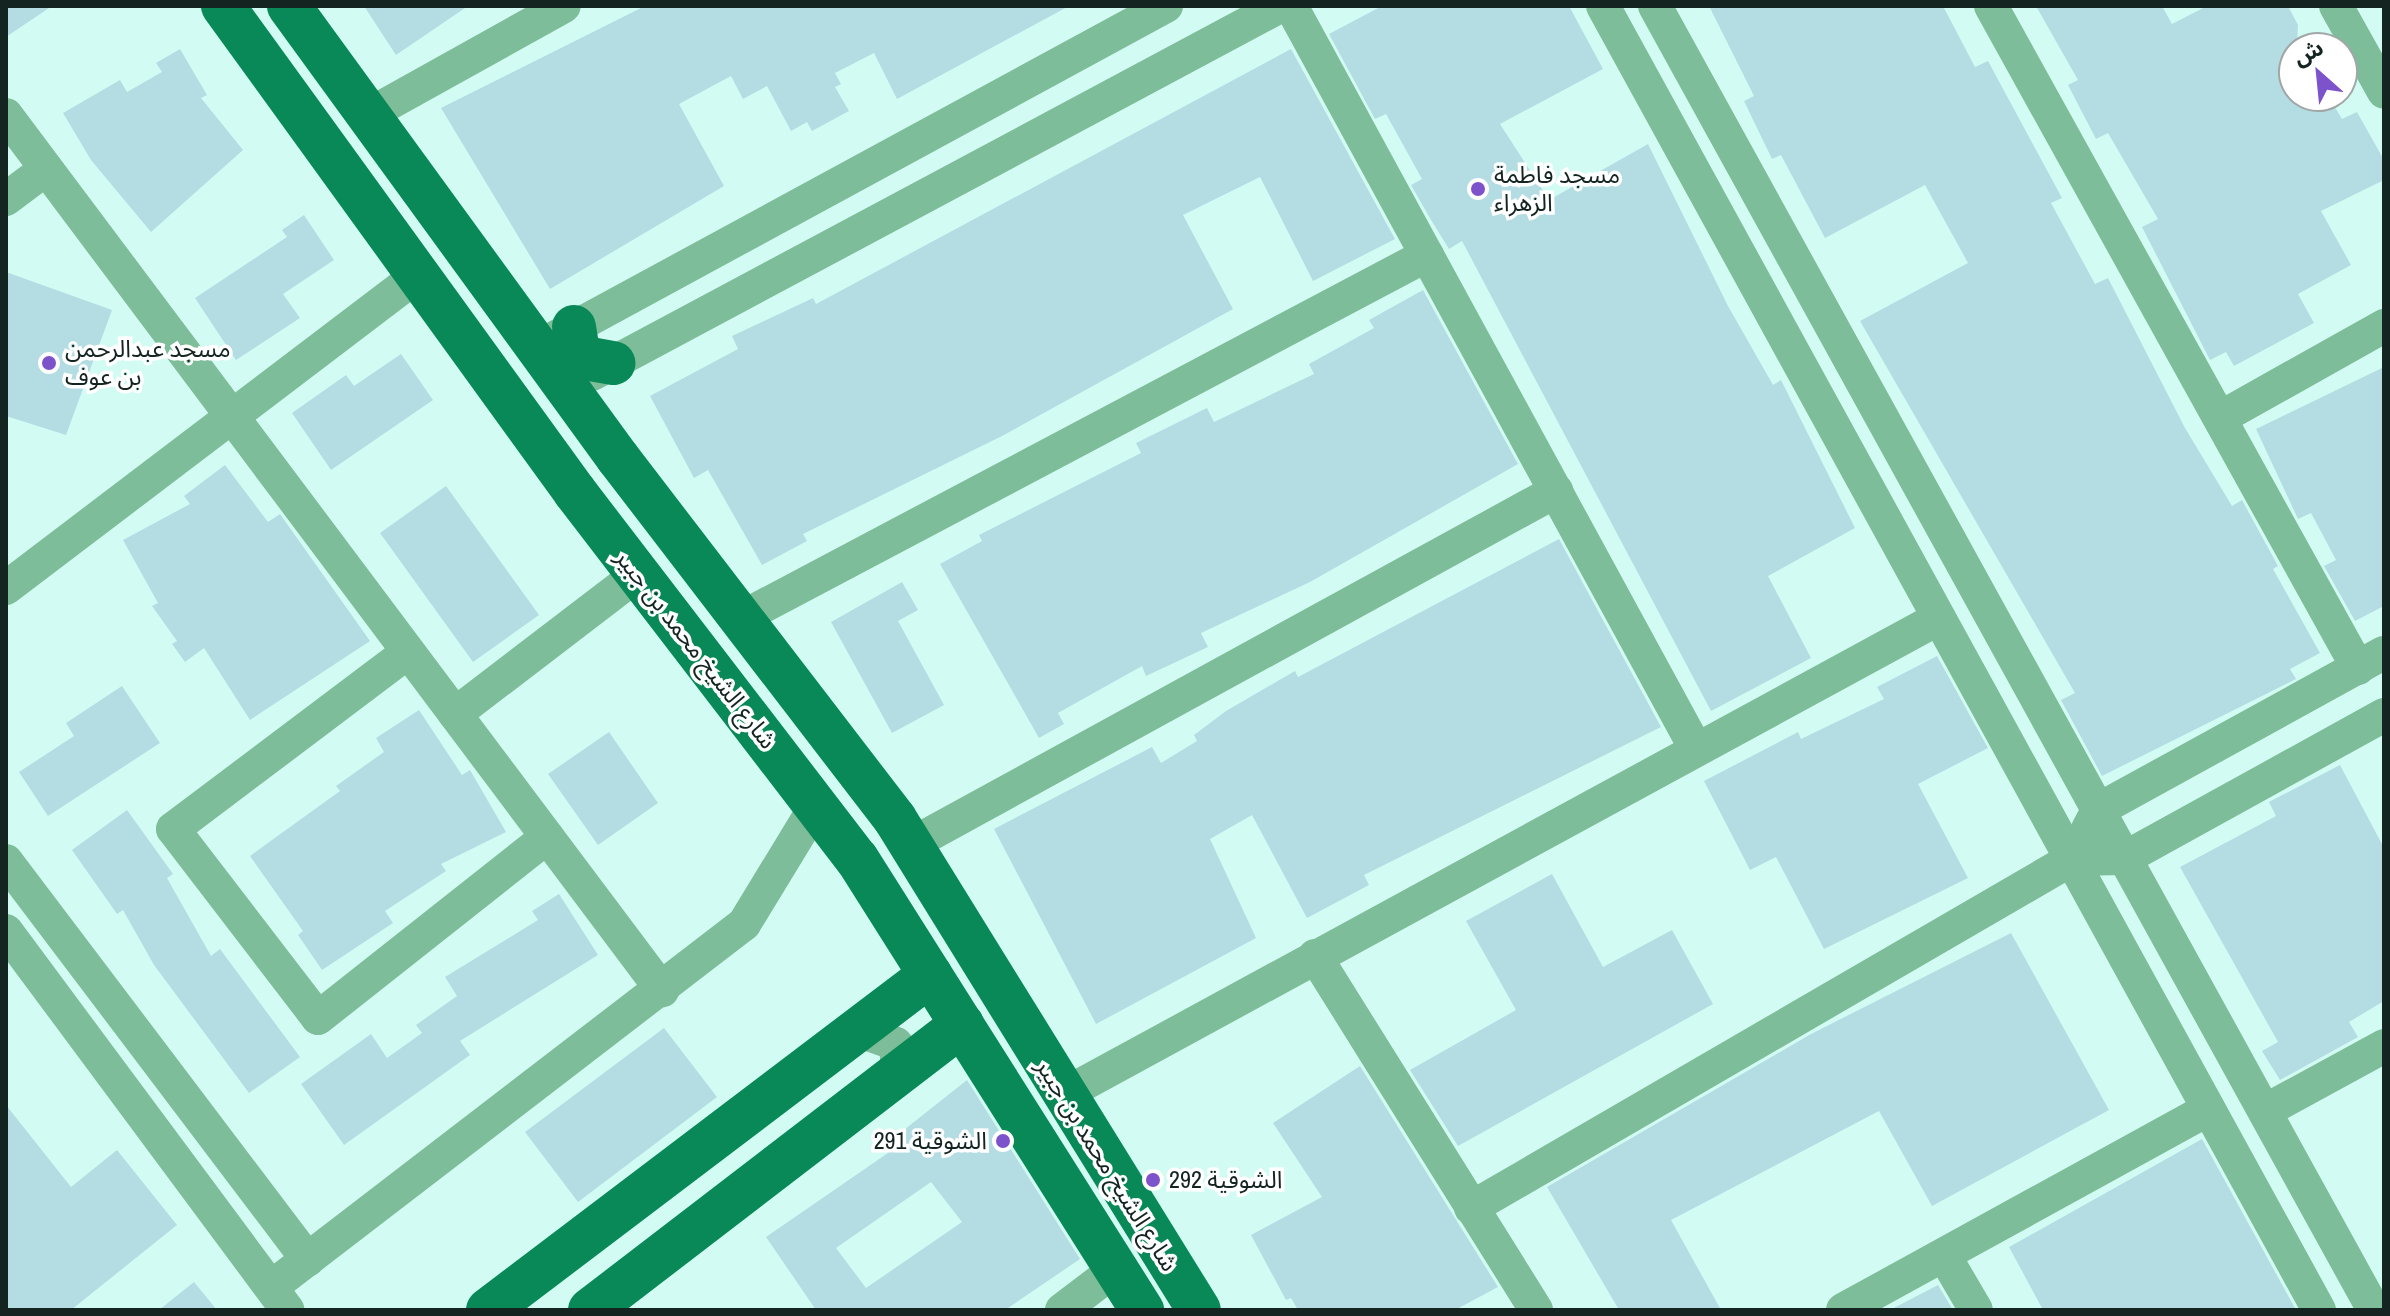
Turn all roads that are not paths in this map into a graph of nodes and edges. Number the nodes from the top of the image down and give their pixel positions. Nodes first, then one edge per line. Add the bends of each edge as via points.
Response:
1 (223, 6) edge
2 (289, 6) edge
3 (564, 6) edge
4 (1166, 6) edge
5 (1280, 6) edge
6 (1291, 6) edge
7 (1603, 6) edge
8 (1655, 6) edge
9 (1991, 6) edge
10 (2336, 6) edge
11 (2384, 92) edge
12 (6, 115) edge
13 (368, 115) junction
14 (46, 169) junction
15 (6, 199) edge
16 (1427, 255) junction
17 (418, 275) junction
18 (2384, 326) edge
19 (556, 337) junction
20 (613, 363) junction
21 (567, 388) junction
22 (232, 416) junction
23 (2220, 418) junction
24 (1556, 491) junction
25 (638, 574) junction
26 (6, 588) edge
27 (741, 618) junction
28 (1939, 618) junction
29 (408, 652) junction
30 (2371, 660) edge
31 (455, 714) junction
32 (2384, 715) edge
33 (1695, 747) junction
34 (816, 806) junction
35 (2098, 810) junction
36 (547, 837) junction
37 (910, 845) junction
38 (2125, 858) junction
39 (2072, 859) junction
40 (6, 861) edge
41 (6, 931) edge
42 (1315, 956) junction
43 (930, 975) junction
44 (662, 990) junction
45 (962, 1025) junction
46 (857, 1030) junction
47 (2384, 1046) edge
48 (898, 1074) junction
49 (1063, 1095) junction
50 (2208, 1109) junction
51 (2265, 1111) junction
52 (1471, 1208) junction
53 (1945, 1257) junction
54 (308, 1260) junction
55 (1116, 1269) junction
56 (280, 1298) edge
57 (488, 1310) edge
58 (590, 1310) edge
59 (1062, 1310) edge
60 (1142, 1310) edge
61 (1199, 1310) edge
62 (1536, 1310) edge
63 (1843, 1310) edge
64 (1976, 1310) edge
65 (2319, 1310) edge
66 (2374, 1310) edge

1 - 17 main road, شارع الشيخ محمد بن جبير
2 - 13 main road, شارع الشيخ محمد بن جبير
3 - 13 street
4 - 19 street
5 - 20 street
6 - 16 street
7 - 28 street
8 - 35 street
9 - 23 street
10 - 11 street
12 - 14 street
13 - 19 main road, شارع الشيخ محمد بن جبير
14 - 15 street
14 - 22 street
16 - 24 street
16 - 27 street
17 - 22 street
17 - 25 main road, شارع الشيخ محمد بن جبير
18 - 23 street
19 - 20 main road via 579,357
19 - 21 main road, شارع الشيخ محمد بن جبير
20 - 21 street
21 - 27 main road, شارع الشيخ محمد بن جبير
22 - 26 street
22 - 29 street
23 - 30 street
24 - 33 street
24 - 37 street
25 - 31 street
25 - 34 main road, شارع الشيخ محمد بن جبير
27 - 37 main road, شارع الشيخ محمد بن جبير
28 - 33 street
28 - 39 street
29 - 31 street
29 - 36 street via 173,829 318,1018
30 - 35 street
31 - 36 street
32 - 38 street
33 - 42 street
34 - 43 main road, شارع الشيخ محمد بن جبير
34 - 44 street via 744,924
35 - 38 street
35 - 39 street
36 - 44 street
37 - 49 main road, شارع الشيخ محمد بن جبير
38 - 39 street
38 - 51 street
39 - 50 street
39 - 52 street
40 - 54 street
41 - 56 street
42 - 49 street
42 - 52 street
43 - 45 main road, شارع الشيخ محمد بن جبير
43 - 46 main road
44 - 54 street
45 - 48 main road
45 - 55 main road, شارع الشيخ محمد بن جبير
46 - 48 street via 896,1044
46 - 57 main road
47 - 51 street
48 - 58 main road
49 - 61 main road, شارع الشيخ محمد بن جبير
50 - 53 street
50 - 65 street
51 - 66 street
52 - 62 street
53 - 63 street
53 - 64 street
54 - 56 street
55 - 59 street
55 - 60 main road, شارع الشيخ محمد بن جبير

